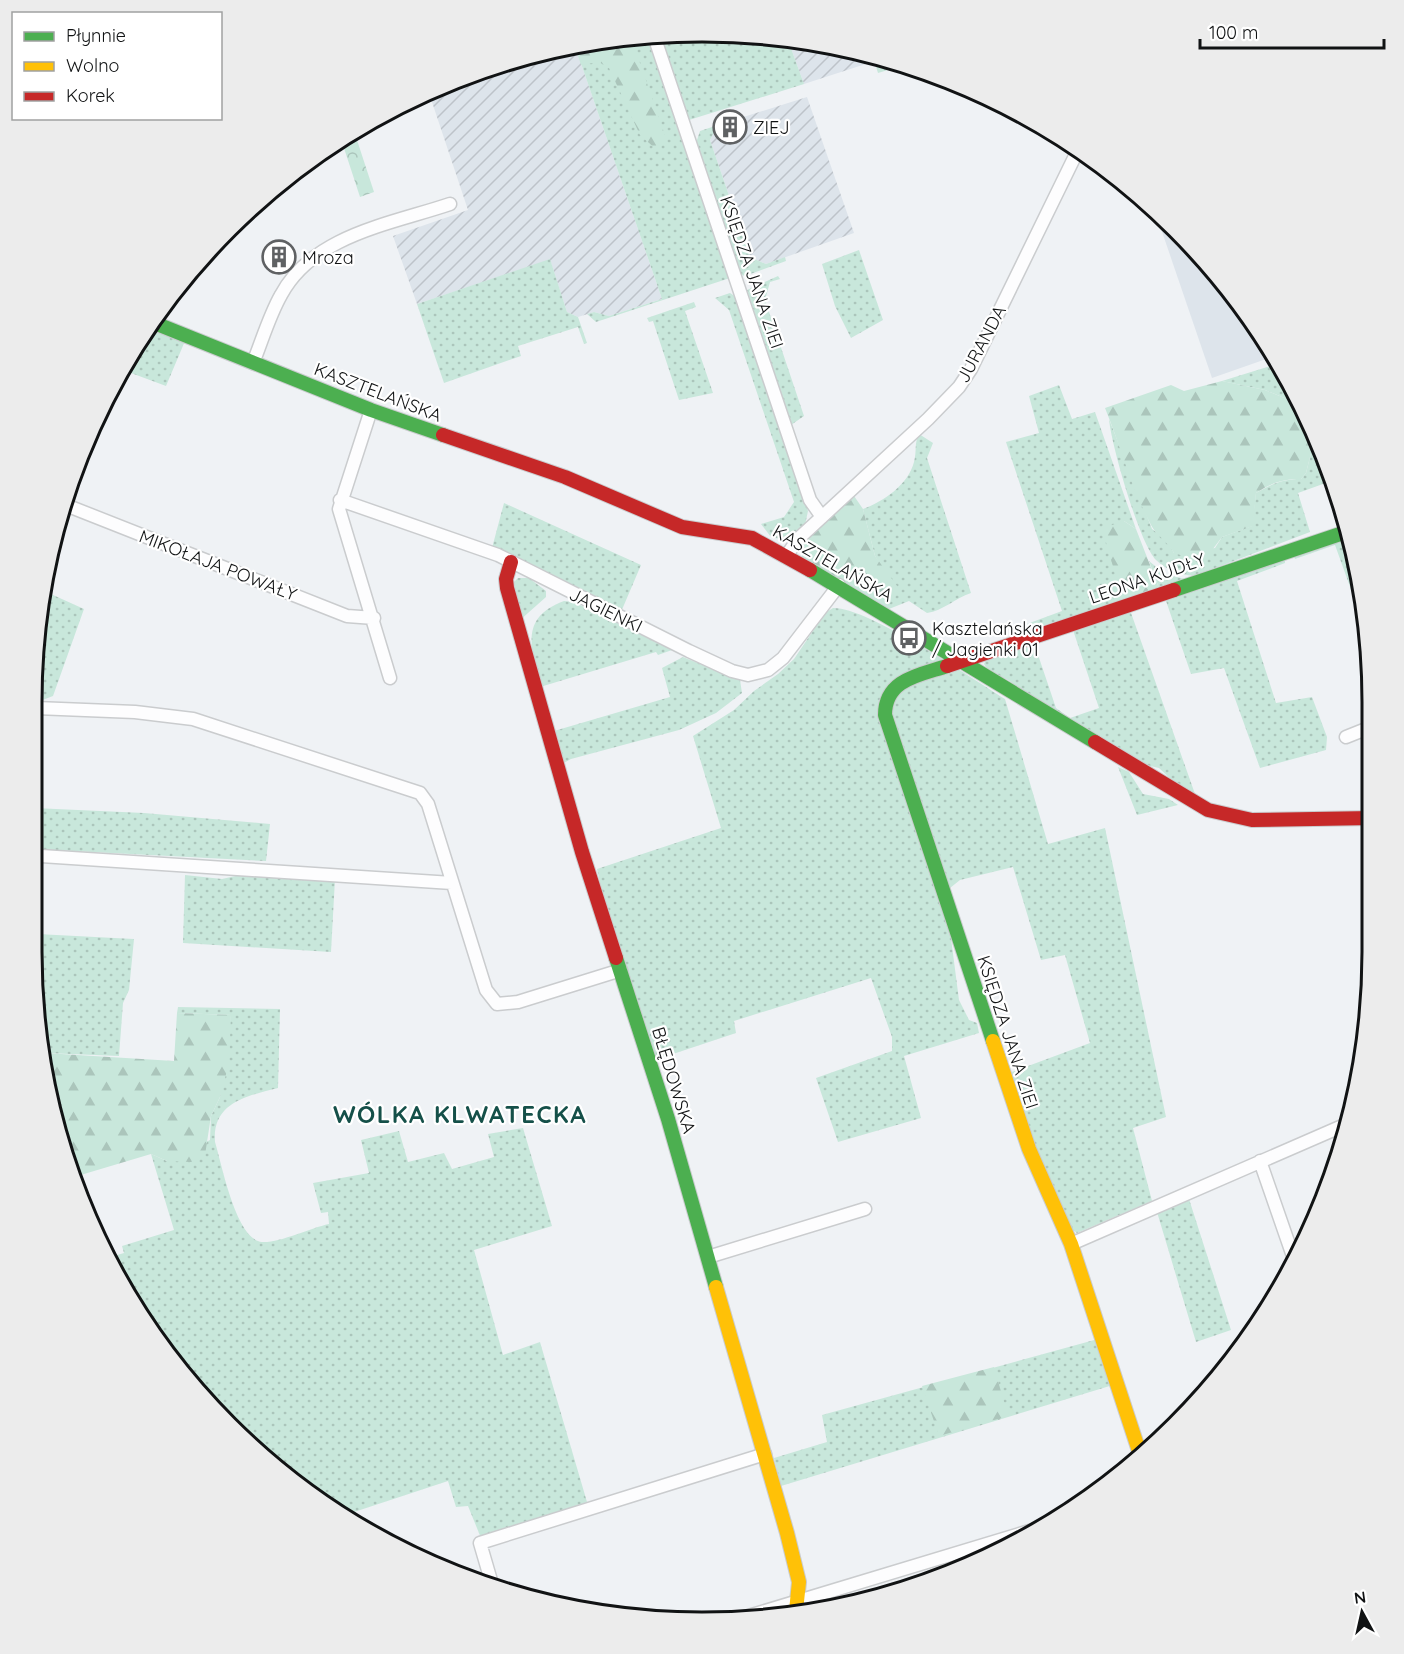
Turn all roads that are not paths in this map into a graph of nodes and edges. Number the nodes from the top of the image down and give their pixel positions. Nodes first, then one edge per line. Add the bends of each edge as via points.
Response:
1 (656, 43) edge
2 (1075, 157) edge
3 (450, 204) dead end
4 (160, 325) edge
5 (253, 363) junction
6 (371, 410) junction
7 (340, 500) junction
8 (71, 507) edge
9 (822, 517) junction
10 (1340, 533) edge
11 (787, 555) junction
12 (511, 562) junction
13 (839, 585) junction
14 (374, 618) junction
15 (960, 660) junction
16 (390, 678) dead end
17 (42, 708) edge
18 (1362, 731) edge
19 (1346, 737) dead end
20 (1362, 818) edge
21 (42, 856) edge
22 (452, 883) junction
23 (621, 970) junction
24 (1339, 1128) edge
25 (1260, 1161) junction
26 (866, 1209) dead end
27 (1071, 1244) junction
28 (1291, 1250) edge
29 (708, 1257) junction
30 (1138, 1447) edge
31 (765, 1454) junction
32 (1000, 1541) edge
33 (490, 1577) edge
34 (806, 1603) edge
35 (797, 1605) edge

1 - 9 street, KSIĘDZA JANA ZIEI via 810,501
2 - 9 street, JURANDA via 959,387
3 - 5 street via 346,238 311,260 281,294
4 - 5 street, KASZTELAŃSKA
5 - 6 street, KASZTELAŃSKA
6 - 7 street
6 - 11 street, KASZTELAŃSKA via 565,477 682,526 752,538
7 - 12 street, JAGIENKI
7 - 14 street via 343,528
8 - 14 street, MIKOŁAJA POWAŁY via 347,616
9 - 11 street, JURANDA
10 - 15 street, LEONA KUDŁY
11 - 13 street, KASZTELAŃSKA
12 - 13 street, JAGIENKI via 689,651 748,675 768,670 783,658
12 - 23 street, BŁĘDOWSKA via 507,588 582,852
13 - 15 street, KASZTELAŃSKA
14 - 16 street
15 - 20 street, KASZTELAŃSKA via 1208,810 1252,820
15 - 27 street, KSIĘDZA JANA ZIEI via 896,684 884,711 1029,1149
17 - 22 street via 193,719 420,793 428,804
18 - 19 street
21 - 22 street
22 - 23 street via 486,990 497,1004 518,1002
23 - 29 street, BŁĘDOWSKA
24 - 25 street
25 - 27 street
25 - 28 street
26 - 29 street
27 - 30 street, KSIĘDZA JANA ZIEI
29 - 31 street, BŁĘDOWSKA
31 - 33 street via 480,1543
31 - 35 street, BŁĘDOWSKA via 797,1573
32 - 34 street

